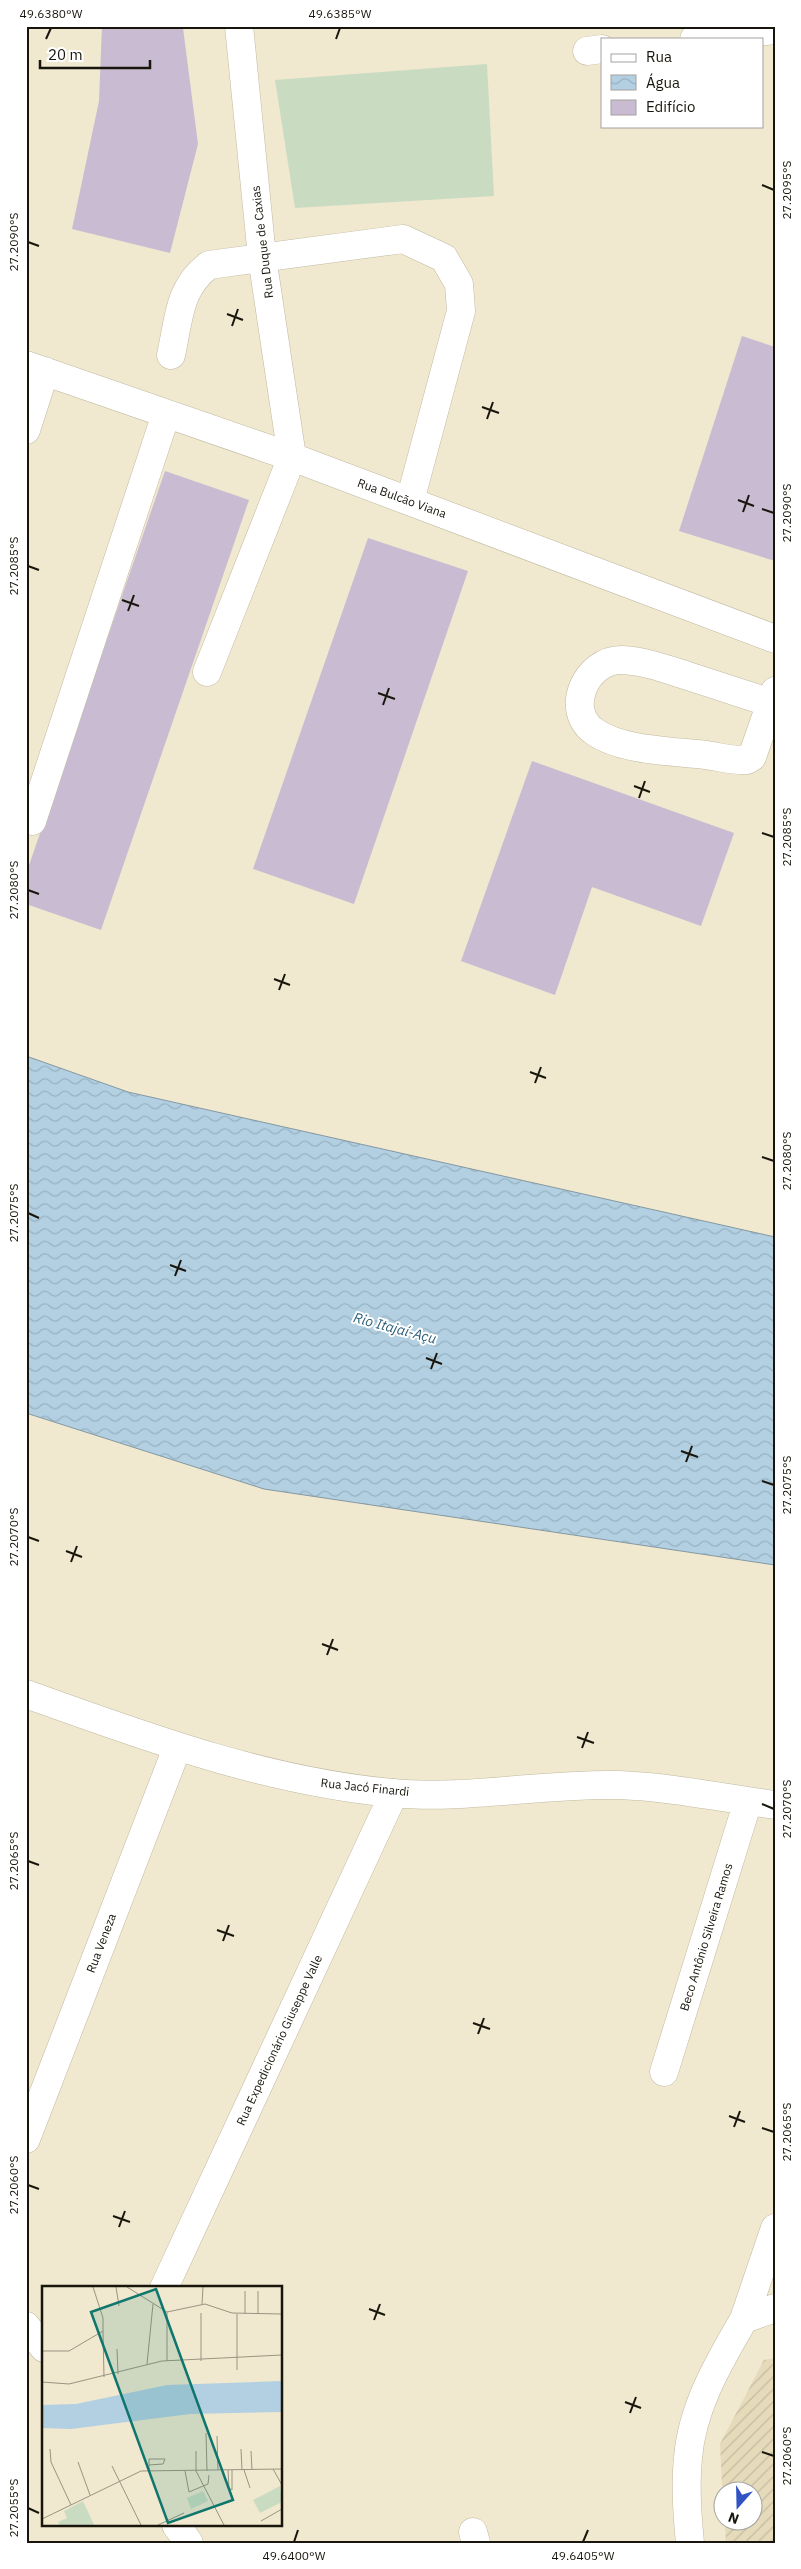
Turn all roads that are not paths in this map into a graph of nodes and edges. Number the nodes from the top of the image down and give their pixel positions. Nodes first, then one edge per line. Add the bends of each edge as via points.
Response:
1 (239, 26) edge
2 (775, 30) edge
3 (703, 38) edge
4 (262, 258) junction
5 (171, 355) dead end
6 (36, 368) edge
7 (166, 414) junction
8 (26, 430) edge
9 (292, 457) junction
10 (410, 501) junction
11 (775, 639) edge
12 (207, 672) dead end
13 (773, 697) edge
14 (32, 821) dead end
15 (26, 1694) edge
16 (177, 1748) junction
17 (394, 1793) junction
18 (748, 1801) junction
19 (775, 1805) edge
20 (664, 2072) dead end
21 (26, 2139) edge
22 (775, 2228) edge
23 (165, 2286) edge
24 (775, 2308) edge
25 (744, 2319) junction
26 (26, 2326) edge
27 (42, 2346) edge
28 (177, 2526) edge
29 (189, 2543) edge
30 (690, 2543) edge

1 - 4 street, Rua Duque de Caxias
2 - 3 street
4 - 5 street via 209,265 194,276 185,292
4 - 9 street, Rua Duque de Caxias
4 - 10 street via 403,240 444,258 459,284 461,311
6 - 7 street, Rua Bulcão Viana
6 - 8 street
7 - 9 street, Rua Bulcão Viana
7 - 14 street
9 - 10 street, Rua Bulcão Viana
9 - 12 street
10 - 11 street, Rua Bulcão Viana
13 - 13 street via 646,663 620,660 605,662 590,674 582,689 580,706 585,722 594,732 609,740 747,760 752,757
15 - 16 street, Rua Jacó Finardi
16 - 17 street, Rua Jacó Finardi via 289,1777
16 - 21 street, Rua Veneza
17 - 18 street, Rua Jacó Finardi via 618,1785
17 - 23 street, Rua Expedicionário Giuseppe Valle
18 - 19 street, Rua Jacó Finardi
18 - 20 street, Beco Antônio Silveira Ramos
22 - 25 street
24 - 25 street
25 - 30 street via 706,2390 695,2421 688,2456 686,2499
26 - 27 street
28 - 29 street

